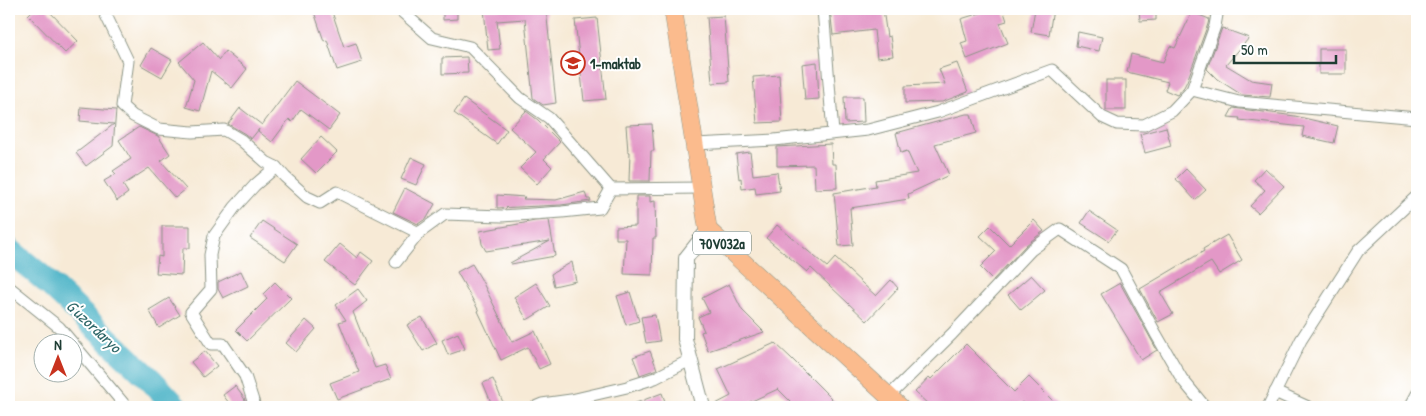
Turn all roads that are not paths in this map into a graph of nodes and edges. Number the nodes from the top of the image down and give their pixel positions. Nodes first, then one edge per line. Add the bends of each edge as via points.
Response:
1 (103, 9) edge
2 (398, 9) edge
3 (673, 9) edge
4 (823, 9) edge
5 (1218, 9) edge
6 (1192, 90) junction
7 (1417, 118) edge
8 (833, 133) junction
9 (695, 144) junction
10 (276, 167) junction
11 (702, 188) junction
12 (611, 189) junction
13 (1417, 196) edge
14 (708, 230) junction
15 (420, 233) junction
16 (396, 262) dead end
17 (9, 287) edge
18 (690, 360) junction
19 (1275, 392) junction
20 (1417, 394) edge
21 (894, 402) edge
22 (124, 403) dead end
23 (563, 404) edge
24 (255, 407) edge
25 (535, 407) edge
26 (703, 407) edge
27 (1205, 407) edge
28 (1268, 407) edge
29 (1308, 407) edge
30 (1410, 407) edge

1 - 10 street via 128,61 122,106 133,116 159,129 224,130
2 - 12 street via 432,38 470,47 520,98 549,118
3 - 9 main road, 70V032a
4 - 8 street
5 - 6 street
6 - 7 street via 1239,102
6 - 8 street via 1172,112 1144,124 1117,124 1102,117 1052,70 938,112 868,130
8 - 9 street
9 - 11 main road, 70V032a
10 - 15 street via 308,197 320,203 337,192
10 - 24 street via 235,207 214,236 210,255 211,289 191,312 212,344 223,344 229,352 245,376
11 - 12 street
11 - 14 main road, 70V032a
12 - 15 street via 600,208 502,216 446,214
13 - 19 street via 1358,251 1301,340
14 - 18 street via 686,258 685,339
14 - 21 main road, 70V032a
15 - 16 street
17 - 22 street via 59,327
18 - 23 street via 655,378
18 - 26 street
19 - 28 street
19 - 29 street
20 - 30 street
21 - 27 street via 1031,250 1060,229 1121,269 1182,379
23 - 25 street

